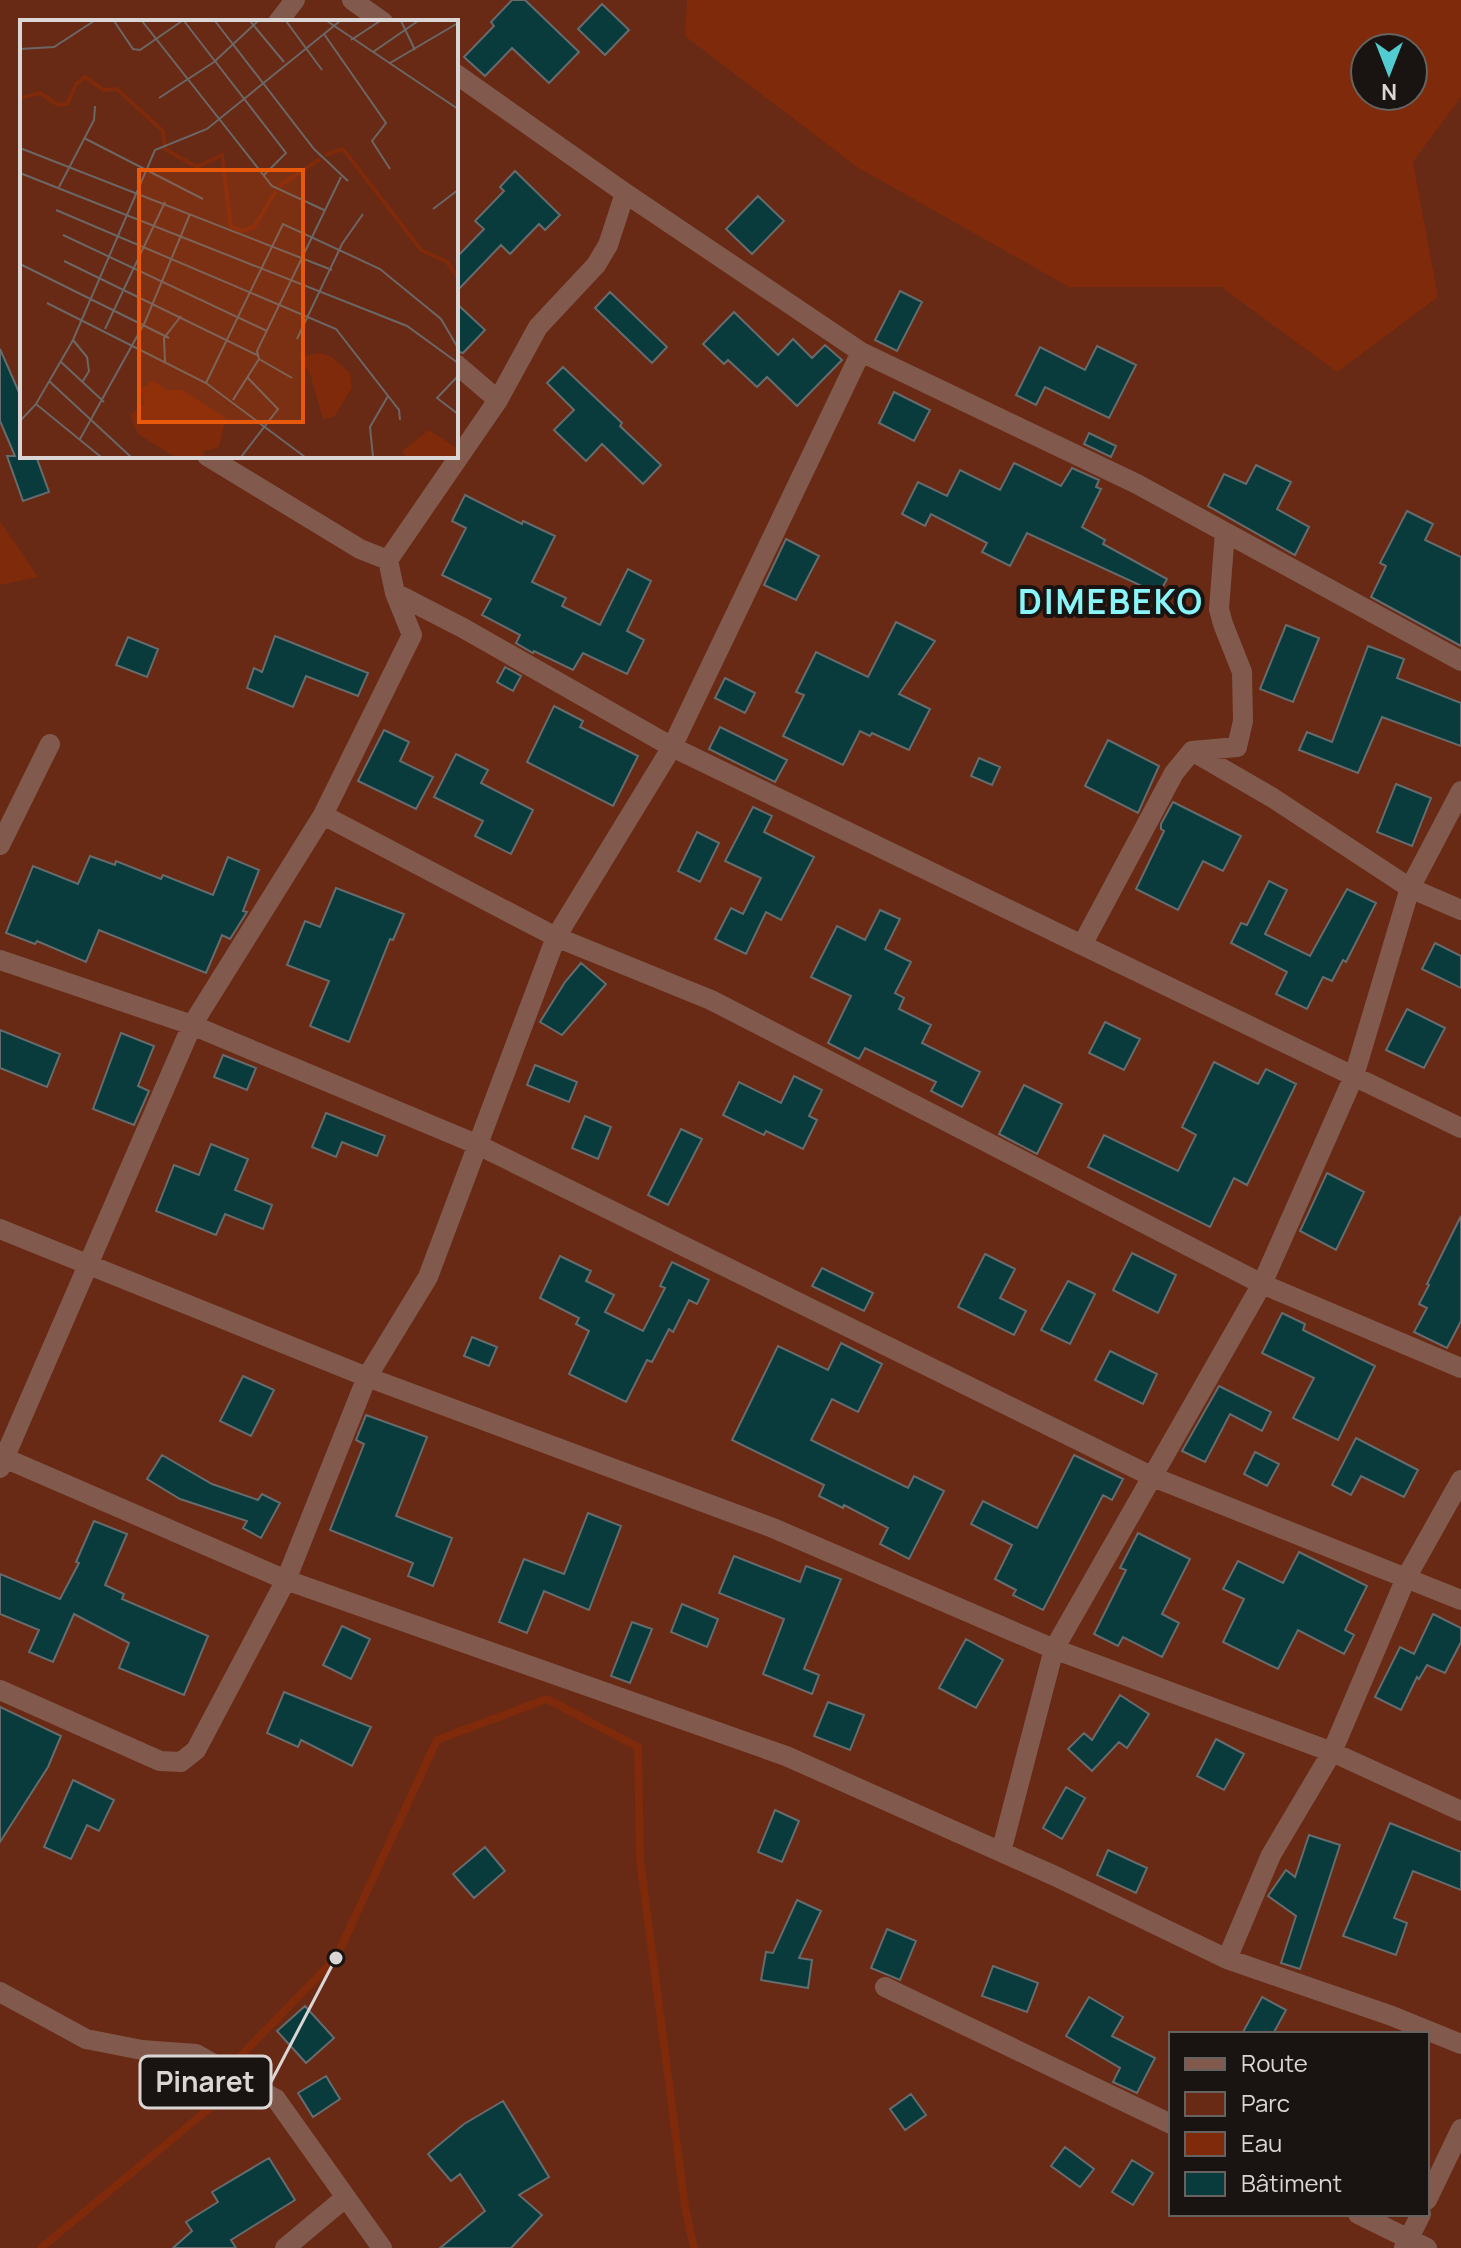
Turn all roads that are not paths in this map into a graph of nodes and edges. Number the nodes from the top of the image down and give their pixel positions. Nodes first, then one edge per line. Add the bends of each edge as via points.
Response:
1 (295, 0) edge
2 (352, 0) edge
3 (280, 20) edge
4 (380, 20) edge
5 (458, 75) edge
6 (625, 193) junction
7 (861, 352) junction
8 (458, 366) edge
9 (498, 400) junction
10 (210, 458) edge
11 (1225, 532) junction
12 (388, 560) junction
13 (395, 593) junction
14 (1461, 661) edge
15 (50, 744) dead end
16 (672, 747) junction
17 (1192, 751) junction
18 (1461, 791) edge
19 (323, 815) junction
20 (0, 845) edge
21 (1410, 888) junction
22 (1461, 910) edge
23 (556, 937) junction
24 (1082, 945) junction
25 (0, 960) edge
26 (192, 1025) junction
27 (1354, 1076) junction
28 (1461, 1128) edge
29 (476, 1144) junction
30 (0, 1229) edge
31 (91, 1264) junction
32 (1262, 1284) junction
33 (1461, 1368) edge
34 (367, 1377) junction
35 (2, 1461) edge
36 (1153, 1477) junction
37 (1461, 1480) edge
38 (1406, 1578) junction
39 (286, 1580) junction
40 (1461, 1600) edge
41 (1054, 1649) junction
42 (0, 1690) edge
43 (1332, 1752) junction
44 (1461, 1811) edge
45 (1001, 1852) junction
46 (1227, 1959) junction
47 (885, 1987) dead end
48 (0, 1992) edge
49 (1461, 2044) edge
50 (1169, 2123) edge
51 (1461, 2129) edge
52 (1429, 2196) edge
53 (345, 2198) junction
54 (1362, 2216) edge
55 (1420, 2216) edge
56 (1413, 2245) edge
57 (285, 2248) edge
58 (382, 2248) edge

1 - 3 street
2 - 4 street
5 - 6 street
6 - 7 street
6 - 9 street via 596,265 538,327
7 - 11 street via 1137,484
7 - 16 street
8 - 9 street
9 - 12 street
10 - 12 street via 360,549
11 - 14 street
11 - 17 street via 1219,609 1242,672 1243,721 1237,747
12 - 13 street
13 - 16 street
13 - 19 street via 412,635
15 - 20 street
16 - 23 street
16 - 24 street
17 - 21 street
17 - 24 street via 1174,773
18 - 21 street
19 - 23 street
19 - 26 street
21 - 22 street
21 - 27 street
23 - 29 street
23 - 32 street via 711,1000
24 - 27 street
25 - 26 street
26 - 29 street
26 - 31 street
27 - 28 street
27 - 32 street
29 - 34 street via 428,1277
29 - 36 street
30 - 31 street
31 - 34 street
31 - 35 street
32 - 33 street
32 - 36 street
34 - 39 street
34 - 41 street via 773,1528
35 - 39 street
36 - 38 street
36 - 41 street
37 - 38 street
38 - 40 street
38 - 43 street
39 - 42 street via 196,1750 181,1762 160,1761
39 - 45 street via 786,1756
41 - 43 street
41 - 45 street
43 - 44 street
43 - 46 street via 1271,1855
45 - 46 street
46 - 49 street
47 - 50 street
48 - 53 street via 86,2039 196,2054 276,2099
51 - 52 street
53 - 57 street
53 - 58 street
54 - 56 street
55 - 56 street

